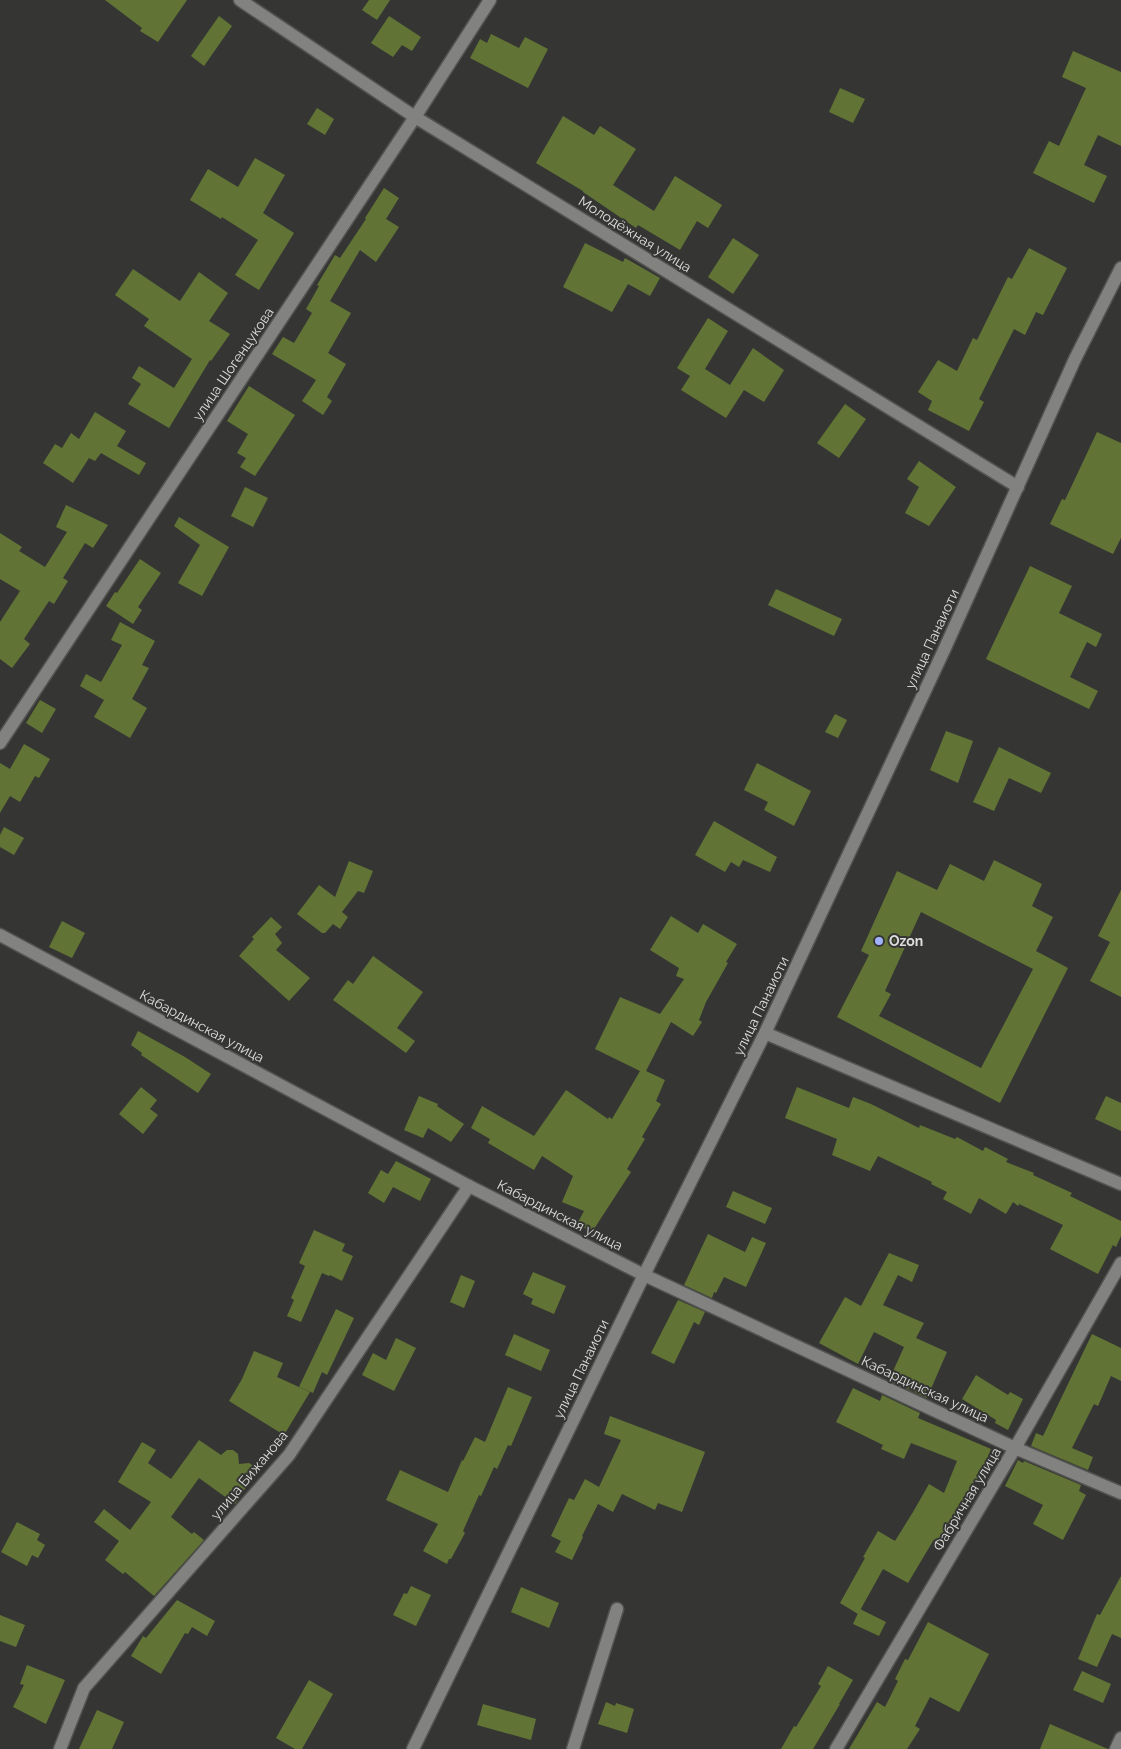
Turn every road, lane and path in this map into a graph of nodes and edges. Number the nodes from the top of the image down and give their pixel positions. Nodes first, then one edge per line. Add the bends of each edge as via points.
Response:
1 (240, 0) edge
2 (490, 0) edge
3 (415, 117) junction
4 (1121, 268) edge
5 (1018, 487) junction
6 (0, 743) edge
7 (0, 935) edge
8 (765, 1033) junction
9 (1121, 1184) edge
10 (469, 1186) junction
11 (1121, 1262) edge
12 (644, 1275) junction
13 (1015, 1448) junction
14 (1121, 1493) edge
15 (618, 1608) dead end
16 (1121, 1738) edge
17 (60, 1749) edge
18 (413, 1749) edge
19 (573, 1749) edge
20 (836, 1749) edge
21 (1116, 1749) edge

1 - 3 street, Молодёжная улица
2 - 3 street, улица Шогенцукова
3 - 5 street, Молодёжная улица
3 - 6 street, улица Шогенцукова
4 - 5 street, улица Панаиоти via 1075,359
5 - 8 street, улица Панаиоти
7 - 10 street, Кабардинская улица
8 - 9 street
8 - 12 street, улица Панаиоти
10 - 12 street, Кабардинская улица
10 - 17 street, улица Бижанова via 289,1455 84,1688
11 - 13 street, Фабричная улица
12 - 13 street, Кабардинская улица
12 - 18 street, улица Панаиоти
13 - 14 street, Кабардинская улица
13 - 20 street, Фабричная улица
15 - 19 street
16 - 21 street

